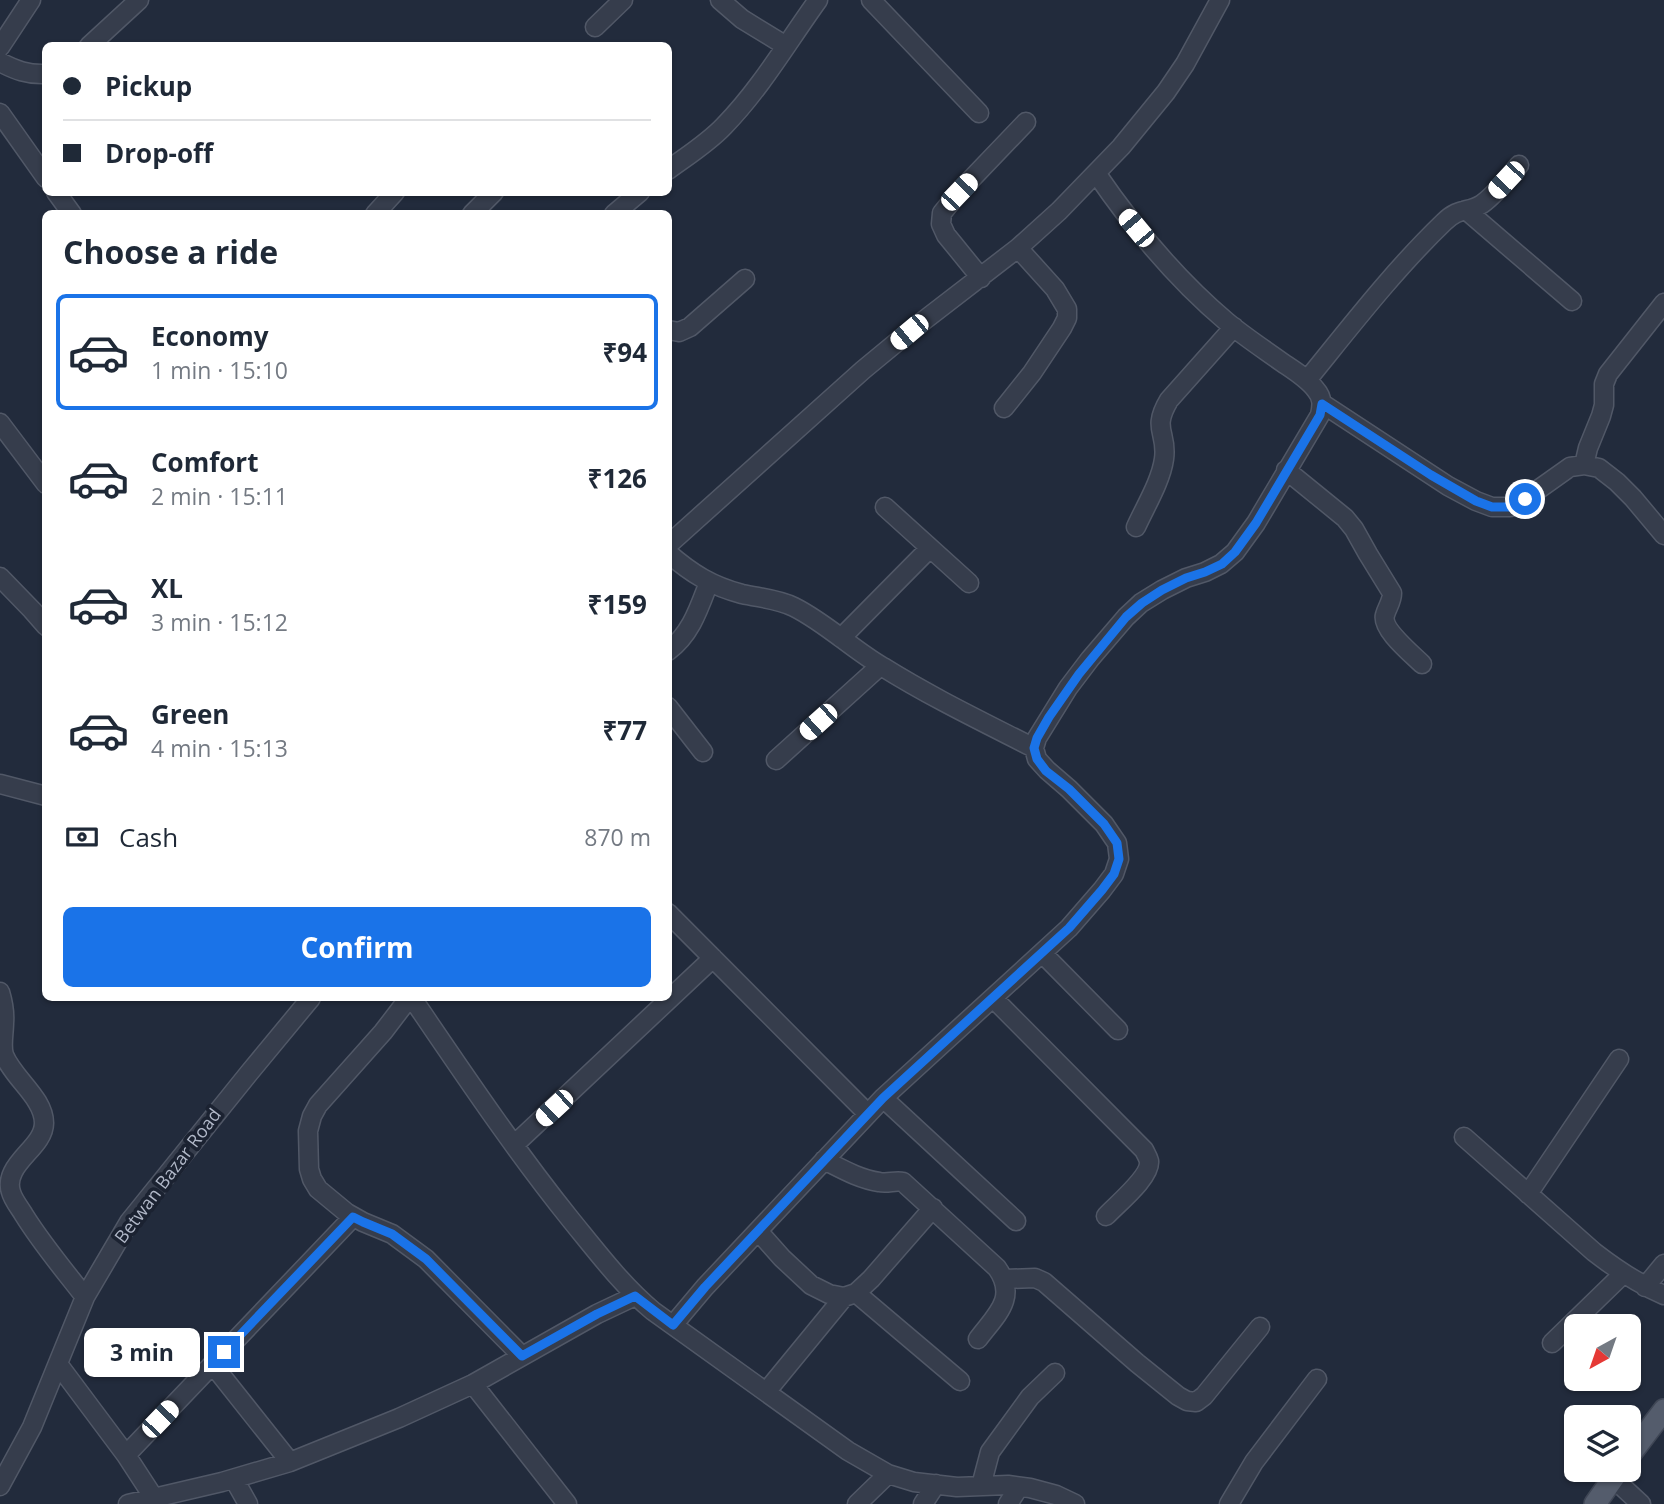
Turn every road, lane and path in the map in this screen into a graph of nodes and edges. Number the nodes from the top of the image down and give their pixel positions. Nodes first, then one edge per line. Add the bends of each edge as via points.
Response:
1 (31, 0) edge
2 (139, 0) edge
3 (622, 0) edge
4 (720, 0) edge
5 (818, 0) edge
6 (871, 0) edge
7 (1220, 0) edge
8 (595, 27) dead end
9 (93, 42) edge
10 (786, 46) junction
11 (0, 47) edge
12 (0, 62) edge
13 (42, 74) edge
14 (0, 113) edge
15 (979, 113) dead end
16 (1026, 122) dead end
17 (1519, 165) dead end
18 (672, 167) edge
19 (42, 172) edge
20 (1096, 173) junction
21 (391, 196) edge
22 (490, 196) edge
23 (635, 196) edge
24 (379, 210) edge
25 (476, 210) edge
26 (619, 210) edge
27 (1466, 210) junction
28 (1018, 248) junction
29 (981, 278) junction
30 (746, 279) dead end
31 (1572, 301) dead end
32 (1662, 310) edge
33 (1234, 327) junction
34 (672, 331) edge
35 (1307, 380) junction
36 (1322, 404) junction
37 (1004, 408) dead end
38 (0, 423) edge
39 (1584, 465) junction
40 (1286, 470) junction
41 (42, 479) edge
42 (886, 507) dead end
43 (1661, 524) edge
44 (1136, 527) dead end
45 (672, 541) edge
46 (930, 548) junction
47 (672, 556) edge
48 (0, 578) edge
49 (709, 582) junction
50 (969, 583) dead end
51 (42, 621) edge
52 (841, 638) junction
53 (672, 647) edge
54 (1422, 664) dead end
55 (880, 666) junction
56 (672, 712) edge
57 (1034, 748) junction
58 (703, 752) dead end
59 (776, 760) dead end
60 (0, 784) edge
61 (42, 795) edge
62 (672, 917) edge
63 (1042, 953) junction
64 (713, 958) junction
65 (0, 992) edge
66 (672, 997) edge
67 (993, 998) junction
68 (309, 1001) edge
69 (408, 1001) edge
70 (412, 1001) edge
71 (667, 1001) edge
72 (1118, 1030) dead end
73 (1619, 1059) dead end
74 (883, 1098) junction
75 (868, 1114) junction
76 (1464, 1137) dead end
77 (514, 1145) junction
78 (824, 1160) junction
79 (1528, 1194) junction
80 (933, 1208) junction
81 (1106, 1216) dead end
82 (353, 1217) junction
83 (1016, 1221) dead end
84 (758, 1231) junction
85 (1664, 1264) edge
86 (1623, 1274) junction
87 (1005, 1279) junction
88 (1645, 1287) junction
89 (850, 1295) junction
90 (1664, 1295) edge
91 (635, 1296) junction
92 (85, 1297) junction
93 (673, 1325) junction
94 (1260, 1327) dead end
95 (978, 1339) dead end
96 (1552, 1343) dead end
97 (522, 1356) junction
98 (58, 1364) junction
99 (213, 1364) junction
100 (1055, 1373) dead end
101 (1317, 1380) dead end
102 (960, 1381) dead end
103 (473, 1384) junction
104 (766, 1392) junction
105 (1664, 1410) edge
106 (1641, 1440) edge
107 (126, 1455) junction
108 (290, 1462) junction
109 (888, 1474) junction
110 (233, 1479) junction
111 (1611, 1482) edge
112 (1623, 1482) edge
113 (936, 1484) junction
114 (0, 1486) edge
115 (981, 1486) junction
116 (1019, 1487) junction
117 (154, 1498) junction
118 (128, 1504) edge
119 (248, 1504) edge
120 (566, 1504) edge
121 (857, 1504) edge
122 (923, 1504) edge
123 (1008, 1504) edge
124 (1075, 1504) edge
125 (1229, 1504) edge
126 (1595, 1504) edge
127 (1641, 1504) edge

1 - 11 street
2 - 9 street
3 - 8 street
4 - 10 street
5 - 10 street
6 - 15 street
7 - 20 street via 1166,92
10 - 18 street via 722,129
12 - 13 street
14 - 19 street
16 - 29 street via 942,213 946,235
17 - 27 street via 1482,204
20 - 28 street
20 - 33 street via 1166,263
21 - 24 street
22 - 25 street
23 - 26 street
27 - 31 street
27 - 35 street via 1453,214 1429,238
28 - 29 street
28 - 37 street via 1063,300 1067,318
29 - 45 street via 863,370
30 - 34 street via 690,327
32 - 39 street via 1621,356 1604,384 1604,405
33 - 35 street
33 - 44 street via 1161,413 1164,460
35 - 36 street via 1319,392
36 - 39 street via 1448,486 1492,507 1510,507 1570,467
36 - 40 street via 1320,415
38 - 41 street
39 - 43 street via 1599,468
40 - 54 street via 1354,529 1392,593 1384,622
40 - 57 street via 1256,523 1222,564 1162,590 1126,617 1068,688
42 - 46 street
46 - 50 street
46 - 52 street
47 - 49 street
48 - 51 street
49 - 52 street via 793,606
49 - 53 street via 694,621
52 - 55 street
55 - 57 street
55 - 59 street
56 - 58 street
57 - 63 street via 1046,771 1104,824 1117,843 1119,859 1102,890
60 - 61 street
62 - 64 street
63 - 67 street
63 - 72 street
64 - 66 street
64 - 75 street
65 - 92 street via 3,1052 35,1098 44,1125 11,1174 12,1195
67 - 74 street
67 - 81 street via 1144,1150 1147,1171
68 - 92 street, Betwan Bazar Road via 136,1213
69 - 82 street via 318,1105 308,1131 312,1180
70 - 77 street
71 - 77 street
73 - 79 street
74 - 75 street
74 - 83 street
75 - 78 street
76 - 79 street
77 - 91 street
78 - 80 street via 876,1182 903,1182
78 - 84 street
79 - 86 street
80 - 87 street
80 - 89 street via 871,1279
82 - 97 street via 392,1234 426,1259
82 - 99 street
84 - 89 street via 811,1284 829,1294
84 - 93 street
85 - 88 street
86 - 88 street
86 - 96 street
87 - 94 street via 1044,1282 1187,1401 1204,1396
87 - 95 street via 1004,1301
88 - 90 street
89 - 102 street
89 - 104 street
91 - 93 street
91 - 97 street
92 - 98 street, Betwan Bazar Road
93 - 104 street
97 - 103 street
98 - 107 street
98 - 114 street, Betwan Bazar Road via 32,1427
99 - 107 street
99 - 108 street
100 - 115 street via 1030,1397 990,1452
101 - 125 street via 1261,1452
103 - 108 street
103 - 120 street
104 - 109 street
105 - 106 main road
107 - 117 street
108 - 110 street
109 - 113 street
109 - 121 street
110 - 117 street
110 - 119 street
111 - 126 main road
112 - 127 street
113 - 115 street
113 - 122 street
115 - 116 street
116 - 123 street
116 - 124 street
117 - 118 street

